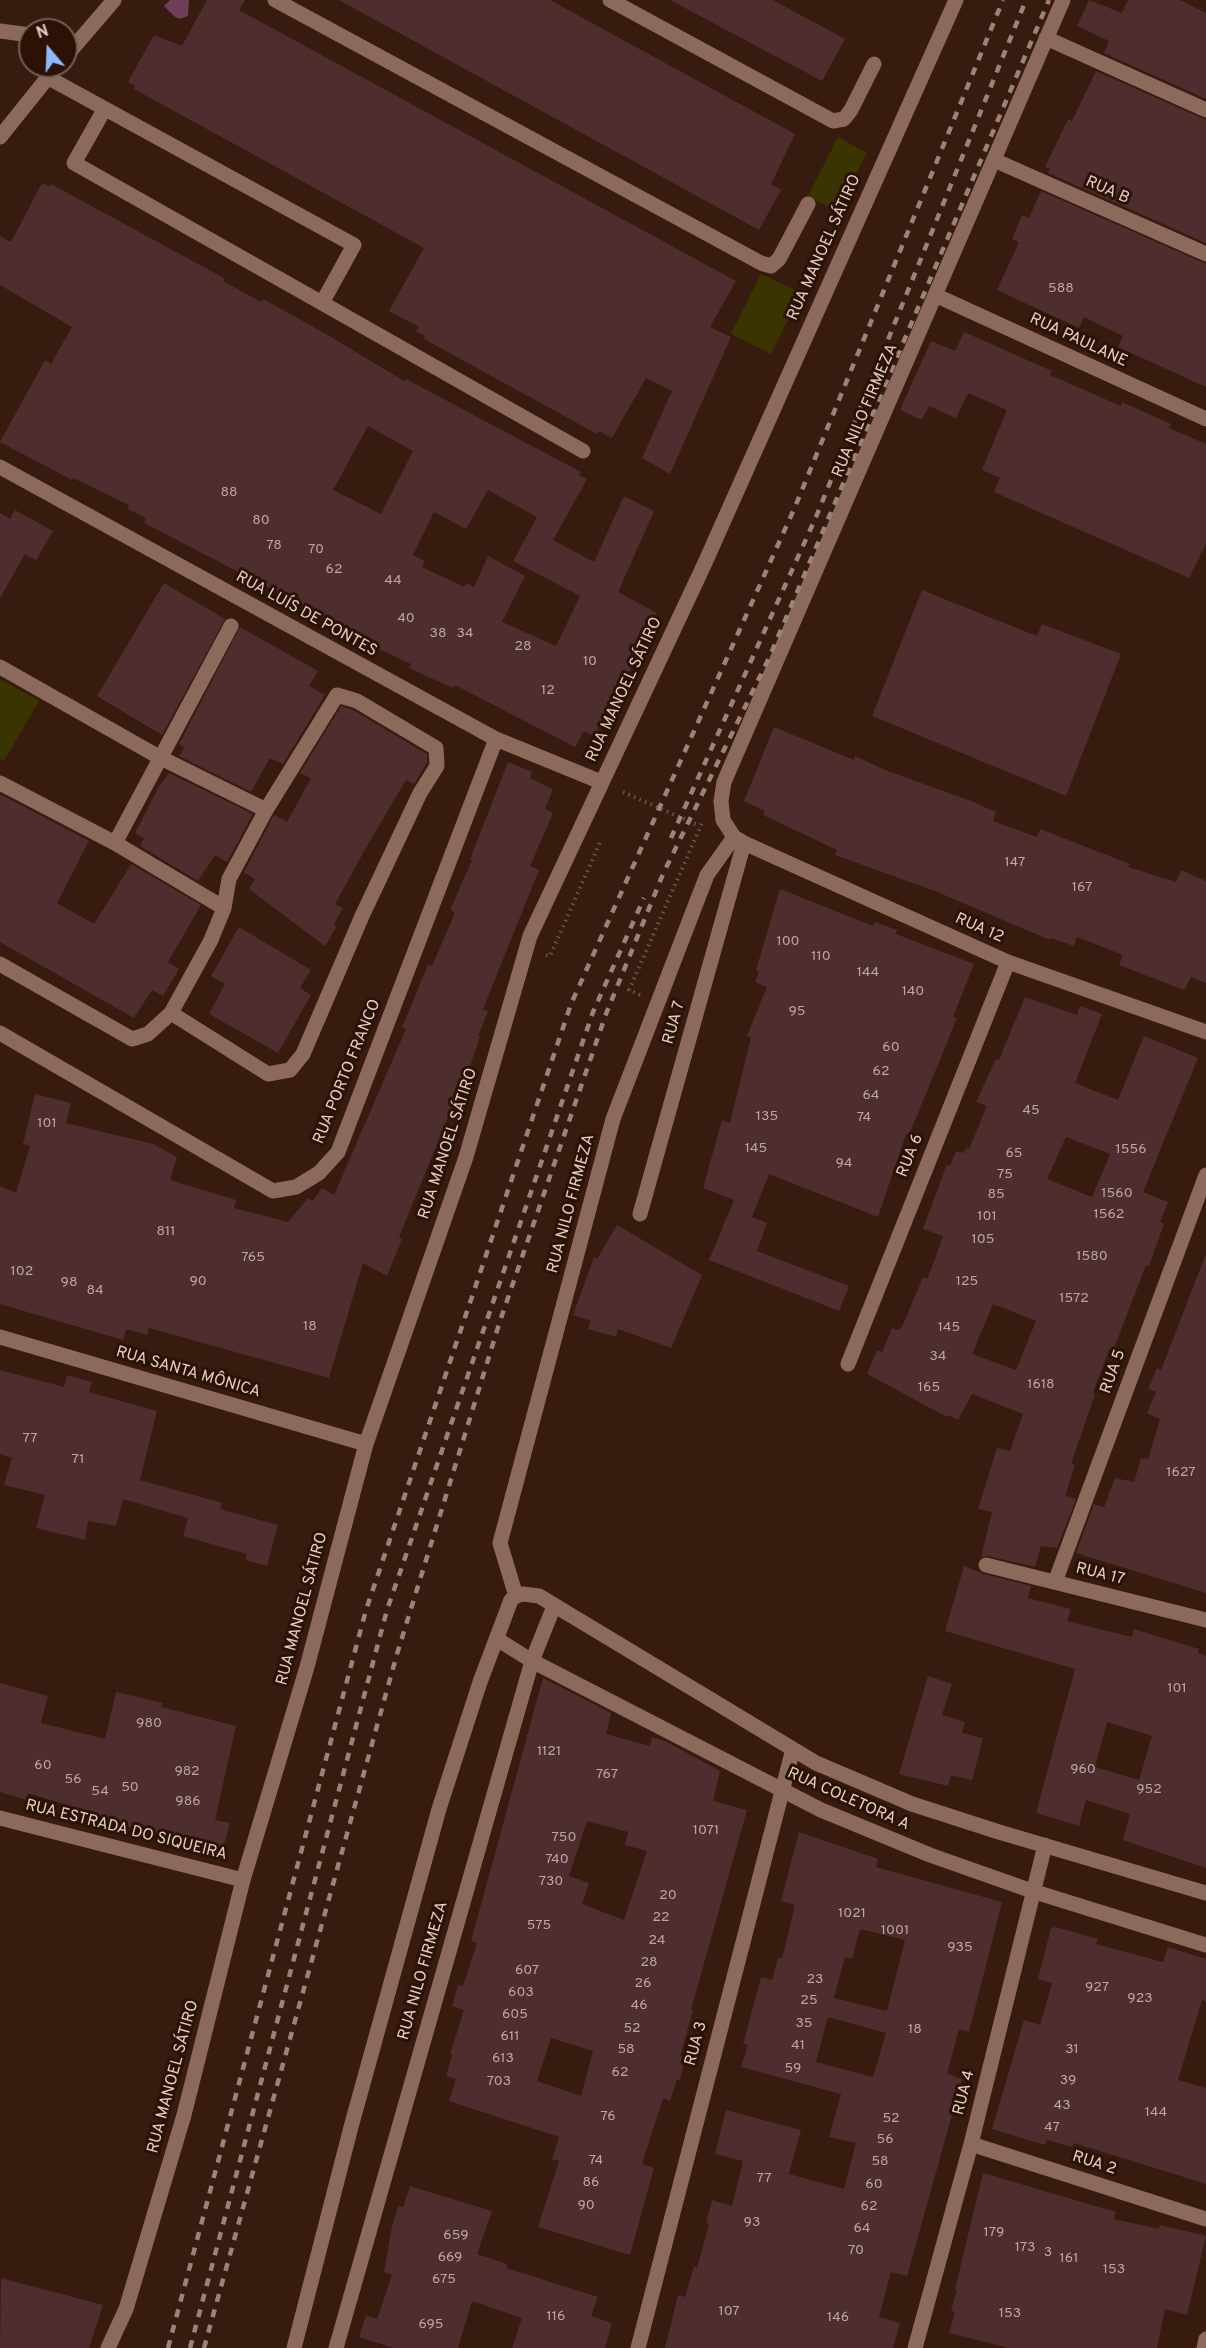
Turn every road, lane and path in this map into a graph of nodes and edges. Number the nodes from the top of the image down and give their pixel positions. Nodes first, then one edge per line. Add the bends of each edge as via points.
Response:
1 (114, 0) edge
2 (275, 0) edge
3 (610, 0) edge
4 (956, 0) edge
5 (1063, 0) edge
6 (0, 31) edge
7 (18, 33) edge
8 (78, 34) edge
9 (1046, 38) junction
10 (874, 64) dead end
11 (47, 78) edge
12 (60, 78) edge
13 (104, 110) junction
14 (1206, 110) edge
15 (0, 136) edge
16 (994, 160) junction
17 (808, 204) dead end
18 (1206, 254) edge
19 (935, 296) junction
20 (322, 303) junction
21 (1206, 419) edge
22 (584, 451) dead end
23 (0, 467) edge
24 (231, 626) dead end
25 (0, 667) edge
26 (496, 739) junction
27 (159, 757) junction
28 (601, 782) junction
29 (0, 783) edge
30 (623, 792) dead end
31 (266, 810) junction
32 (700, 826) dead end
33 (739, 840) junction
34 (116, 843) junction
35 (224, 908) junction
36 (1008, 962) junction
37 (0, 964) edge
38 (171, 1013) junction
39 (1206, 1032) edge
40 (0, 1033) edge
41 (1206, 1175) edge
42 (640, 1214) dead end
43 (0, 1337) edge
44 (848, 1364) dead end
45 (366, 1444) junction
46 (986, 1565) dead end
47 (1056, 1582) junction
48 (519, 1595) junction
49 (554, 1606) junction
50 (1206, 1620) edge
51 (497, 1639) junction
52 (532, 1661) junction
53 (793, 1749) junction
54 (780, 1790) junction
55 (0, 1818) edge
56 (1046, 1845) junction
57 (243, 1880) junction
58 (1032, 1891) junction
59 (1206, 1893) edge
60 (1206, 1945) edge
61 (971, 2144) junction
62 (1206, 2219) edge
63 (1206, 2339) edge
64 (108, 2348) edge
65 (294, 2348) edge
66 (336, 2348) edge
67 (638, 2348) edge
68 (915, 2348) edge
69 (1204, 2348) edge

1 - 8 street
2 - 17 street via 762,263 771,266 779,259
3 - 10 street via 833,121 844,119 851,110
4 - 28 street, RUA MANOEL SÁTIRO via 708,555
5 - 9 street, RUA NILO FIRMEZA
6 - 7 street
9 - 14 street
9 - 16 street, RUA NILO FIRMEZA
11 - 15 street
12 - 13 street
13 - 20 street via 74,164
13 - 20 street via 354,245
16 - 18 street, RUA B
16 - 19 street, RUA NILO FIRMEZA
19 - 21 street, RUA PAULANE
19 - 33 street, RUA NILO FIRMEZA via 724,782 723,820
20 - 22 street
23 - 26 street, RUA LUÍS DE PONTES
24 - 27 street
25 - 27 street
26 - 28 street, RUA LUÍS DE PONTES
26 - 40 street, RUA PORTO FRANCO via 338,1152 319,1173 296,1187 273,1191
27 - 31 street
27 - 34 street
28 - 45 street, RUA MANOEL SÁTIRO via 530,936 466,1157
29 - 34 street
30 - 32 path
31 - 35 street via 229,879
31 - 38 street via 337,695 357,701 436,748 437,766 415,803 303,1054 290,1070 268,1074
33 - 36 street, RUA 12
33 - 42 street, RUA 7
33 - 48 street, RUA NILO FIRMEZA via 707,875 613,1119 500,1543
34 - 35 street
35 - 38 street
36 - 39 street, RUA 12
36 - 44 street, RUA 6
37 - 38 street via 132,1039 148,1034
41 - 47 street, RUA 5
43 - 45 street, RUA SANTA MÔNICA
45 - 57 street, RUA MANOEL SÁTIRO
46 - 47 street, RUA 17
47 - 50 street, RUA 17
48 - 49 street, RUA COLETORA A via 538,1596
48 - 51 street, RUA NILO FIRMEZA via 511,1600
49 - 52 street, RUA NILO FIRMEZA
49 - 53 street, RUA COLETORA A
51 - 52 street, RUA COLETORA A
51 - 65 street, RUA NILO FIRMEZA via 439,1809
52 - 54 street, RUA COLETORA A
52 - 66 street, RUA NILO FIRMEZA
53 - 54 street, RUA 3
53 - 56 street, RUA COLETORA A via 816,1763 912,1804
54 - 58 street, RUA COLETORA A via 930,1856
54 - 67 street, RUA 3
55 - 57 street, RUA ESTRADA DO SIQUEIRA
56 - 58 street, RUA 4
56 - 59 street, RUA COLETORA A
57 - 64 street, RUA MANOEL SÁTIRO via 184,2115 126,2309
58 - 60 street, RUA COLETORA A
58 - 61 street, RUA 4
61 - 62 street, RUA 2
61 - 68 street, RUA 4
63 - 69 street

